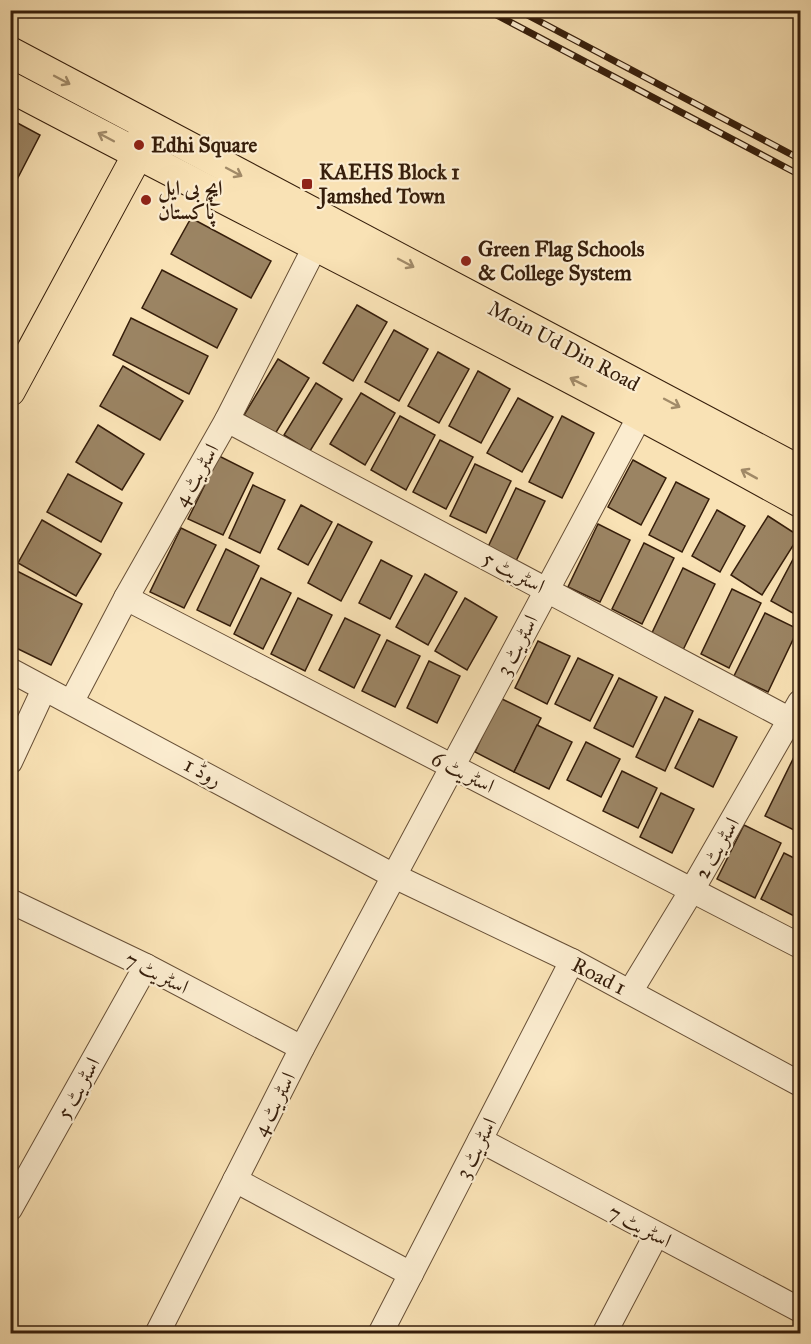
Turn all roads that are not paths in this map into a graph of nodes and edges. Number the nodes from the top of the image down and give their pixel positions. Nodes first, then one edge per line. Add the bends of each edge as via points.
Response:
1 (10, 52) edge
2 (10, 87) edge
3 (147, 126) junction
4 (138, 154) junction
5 (315, 247) junction
6 (10, 391) edge
7 (641, 414) junction
8 (227, 420) junction
9 (801, 471) edge
10 (801, 502) edge
11 (547, 590) junction
12 (126, 598) junction
13 (10, 670) edge
14 (44, 689) junction
15 (72, 701) junction
16 (797, 716) edge
17 (10, 762) edge
18 (451, 766) junction
19 (394, 876) junction
20 (692, 890) junction
21 (10, 901) edge
22 (801, 946) edge
23 (572, 962) junction
24 (146, 966) junction
25 (630, 992) junction
26 (302, 1048) junction
27 (801, 1084) edge
28 (480, 1140) junction
29 (235, 1180) junction
30 (11, 1206) edge
31 (656, 1235) junction
32 (411, 1274) junction
33 (801, 1310) edge
34 (157, 1334) edge
35 (380, 1334) edge
36 (604, 1334) edge

1 -> 3 main road, Moin Ud Din Road
4 -> 2 main road, Moin Ud Din Road
3 - 4 main road
3 -> 9 main road, Moin Ud Din Road
4 - 5 main road, Moin Ud Din Road
4 - 6 main road
7 -> 5 main road, Moin Ud Din Road
5 - 8 street, اسٹریٹ 4
10 -> 7 main road, Moin Ud Din Road
7 - 11 street, اسٹریٹ 3
8 - 11 street, اسٹریٹ 5
8 - 12 street, اسٹریٹ 4
11 - 16 street, اسٹریٹ 5
11 - 18 street, اسٹریٹ 3
12 - 15 street, اسٹریٹ 4
12 - 18 street, اسٹریٹ 6
13 - 14 street, روڈ 1
14 - 15 street, روڈ 1
14 - 17 street
15 - 19 street, روڈ 1
16 - 20 street, اسٹریٹ 2
18 - 19 street, اسٹریٹ 3
18 - 20 street, اسٹریٹ 6
19 - 23 street, Road 1
19 - 26 street, اسٹریٹ 4
20 - 22 street, اسٹریٹ 6
20 - 25 street, اسٹریٹ 2
21 - 24 street, اسٹریٹ 7
23 - 25 street, Road 1
23 - 28 street, اسٹریٹ 3
24 - 26 street, اسٹریٹ 7
24 - 30 street, اسٹریٹ 5
25 - 27 street, Road 1
26 - 29 street, اسٹریٹ 4
28 - 31 street, اسٹریٹ 7
28 - 32 street, اسٹریٹ 3
29 - 32 street
29 - 34 street, اسٹریٹ 4
31 - 33 street, اسٹریٹ 7
31 - 36 street
32 - 35 street, اسٹریٹ 3

